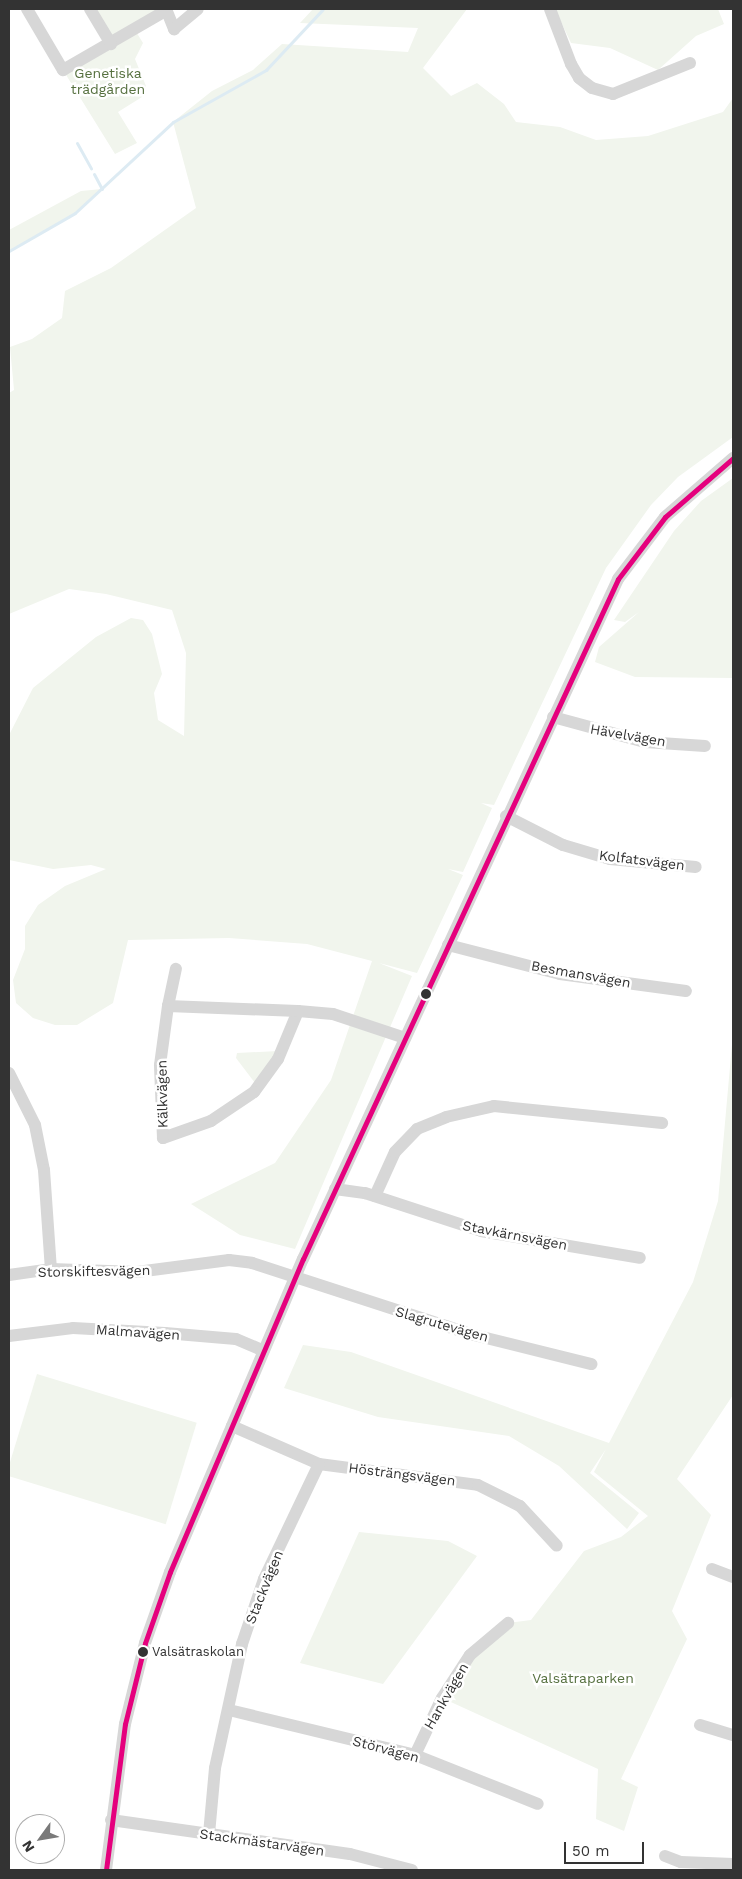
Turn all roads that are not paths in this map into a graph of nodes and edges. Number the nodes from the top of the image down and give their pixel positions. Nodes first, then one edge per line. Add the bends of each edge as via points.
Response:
1 (27, 9) edge
2 (90, 9) edge
3 (198, 9) edge
4 (550, 9) edge
5 (166, 10) edge
6 (111, 44) junction
7 (690, 63) dead end
8 (733, 458) edge
9 (553, 717) junction
10 (705, 746) dead end
11 (506, 816) junction
12 (696, 867) dead end
13 (448, 945) junction
14 (176, 969) dead end
15 (686, 992) dead end
16 (168, 1006) junction
17 (298, 1012) junction
18 (404, 1038) junction
19 (9, 1073) edge
20 (662, 1123) dead end
21 (335, 1189) junction
22 (375, 1196) junction
23 (640, 1258) dead end
24 (51, 1269) junction
25 (9, 1275) edge
26 (294, 1280) junction
27 (9, 1336) edge
28 (264, 1351) junction
29 (591, 1364) dead end
30 (232, 1426) junction
31 (319, 1464) junction
32 (558, 1546) dead end
33 (712, 1569) dead end
34 (733, 1578) edge
35 (508, 1623) dead end
36 (229, 1710) junction
37 (700, 1725) dead end
38 (733, 1735) edge
39 (415, 1755) junction
40 (538, 1804) dead end
41 (111, 1820) junction
42 (209, 1834) junction
43 (665, 1856) dead end
44 (733, 1864) edge
45 (106, 1870) edge
46 (412, 1870) edge

1 - 6 street via 63,70
2 - 6 street
3 - 5 street via 174,29
4 - 7 street via 571,64 579,78 592,88 614,94
5 - 6 street
8 - 9 street via 665,517 618,578
9 - 10 street, Hävelvägen via 645,742
9 - 11 street
11 - 12 street, Kolfatsvägen via 563,845 610,859
11 - 13 street
13 - 15 street, Besmansvägen via 560,974
13 - 18 street
14 - 16 street, Kälkvägen
16 - 17 street
16 - 17 street, Kälkvägen via 160,1065 163,1138 211,1121 254,1092 278,1059
17 - 18 street via 333,1014
18 - 21 street
19 - 24 street via 35,1125 44,1170
20 - 22 street via 494,1106 446,1117 417,1129 395,1152
21 - 22 street, Stavkärnsvägen
21 - 26 street
22 - 23 street, Stavkärnsvägen via 481,1231
24 - 25 street, Storskiftesvägen
24 - 26 street, Storskiftesvägen via 137,1272 229,1260 252,1263
26 - 28 street
26 - 29 street, Slagrutevägen via 474,1335
27 - 28 street, Malmavägen via 73,1328 132,1331 236,1338
28 - 30 street
30 - 31 street, Hösträngsvägen
30 - 41 street via 145,1643 126,1724
31 - 32 street, Hösträngsvägen via 478,1484 520,1506
31 - 36 street, Stackvägen via 264,1579 242,1644
33 - 34 street
35 - 39 street, Hankvägen via 470,1655 442,1698
36 - 39 street, Störvägen
36 - 42 street, Stackvägen via 216,1768
37 - 38 street
39 - 40 street, Störvägen
41 - 42 street, Stackmästarvägen
41 - 45 street
42 - 46 street, Stackmästarvägen via 350,1854
43 - 44 street via 681,1862

